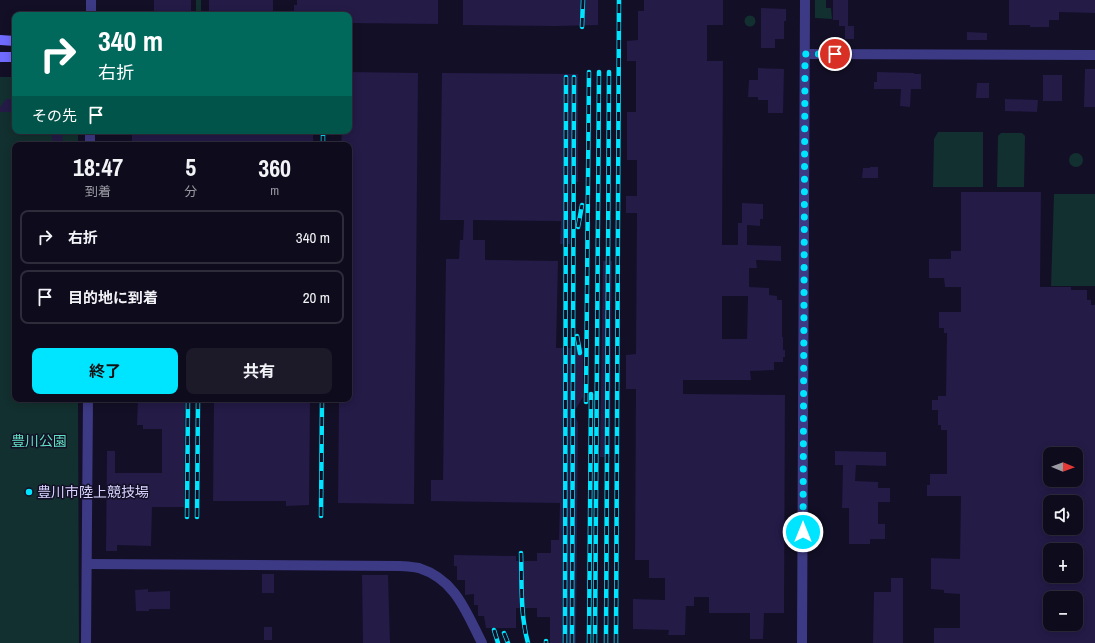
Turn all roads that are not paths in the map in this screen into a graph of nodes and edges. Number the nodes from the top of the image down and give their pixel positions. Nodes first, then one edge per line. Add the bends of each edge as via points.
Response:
1 (91, 0) edge
2 (805, 0) edge
3 (91, 12) edge
4 (0, 40) edge
5 (12, 41) edge
6 (805, 54) junction
7 (1095, 55) edge
8 (0, 57) edge
9 (12, 57) edge
10 (88, 402) edge
11 (87, 564) junction
12 (86, 643) edge
13 (482, 643) edge
14 (802, 643) edge

1 - 3 street
2 - 6 street
4 - 5 main road
6 - 7 street
6 - 14 street
8 - 9 main road
10 - 11 street
11 - 12 street
11 - 13 street via 418,568 436,576 458,596

